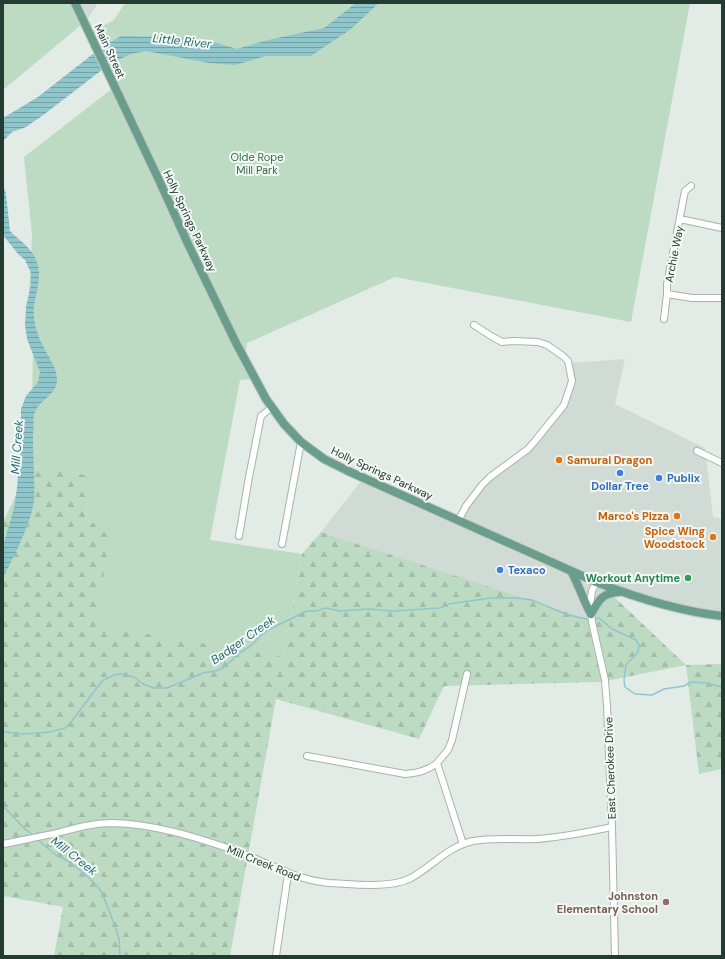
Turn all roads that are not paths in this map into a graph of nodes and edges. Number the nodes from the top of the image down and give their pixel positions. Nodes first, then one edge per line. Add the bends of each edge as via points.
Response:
1 (75, 3) edge
2 (124, 108) joint
3 (691, 186) dead end
4 (680, 219) junction
5 (722, 228) edge
6 (667, 294) junction
7 (722, 298) edge
8 (664, 319) dead end
9 (474, 325) dead end
10 (271, 408) junction
11 (301, 442) junction
12 (698, 452) dead end
13 (722, 463) edge
14 (458, 520) junction
15 (239, 536) dead end
16 (282, 544) dead end
17 (571, 571) junction
18 (596, 582) junction
19 (622, 592) junction
20 (591, 614) junction
21 (722, 616) edge
22 (467, 674) dead end
23 (307, 756) dead end
24 (437, 763) junction
25 (612, 827) junction
26 (3, 844) edge
27 (463, 844) junction
28 (288, 874) junction
29 (276, 956) edge
30 (615, 956) edge

1 - 2 main road, Main Street
2 - 10 main road, Holly Springs Parkway via 237,345
3 - 4 street, Archie Way via 685,191
4 - 5 street
4 - 6 street, Archie Way
6 - 7 street, Archie Way via 692,298
6 - 8 street
9 - 14 street via 502,342 538,342 547,346 568,360 572,381 564,405 543,431 528,449 482,485
10 - 11 main road, Holly Springs Parkway
10 - 15 street via 261,416
11 - 14 main road, Holly Springs Parkway via 341,468
11 - 16 street
12 - 13 street
14 - 17 main road, Holly Springs Parkway
17 - 18 main road, Holly Springs Parkway
17 - 20 main road
18 - 19 main road, Holly Springs Parkway
18 - 20 street, East Cherokee Drive via 590,598
19 - 20 main road via 600,598
19 - 21 main road, Holly Springs Parkway via 674,608
20 - 25 street, East Cherokee Drive via 608,706
22 - 24 street via 452,740 448,750
23 - 24 street via 405,774 419,772
24 - 27 street
25 - 27 street, Mill Creek Road via 559,837 488,839
25 - 30 street, East Cherokee Drive
26 - 28 street, Mill Creek Road via 97,824 136,824 169,831 244,854
27 - 28 street, Mill Creek Road via 451,849 410,878 396,883 328,883
28 - 29 street

